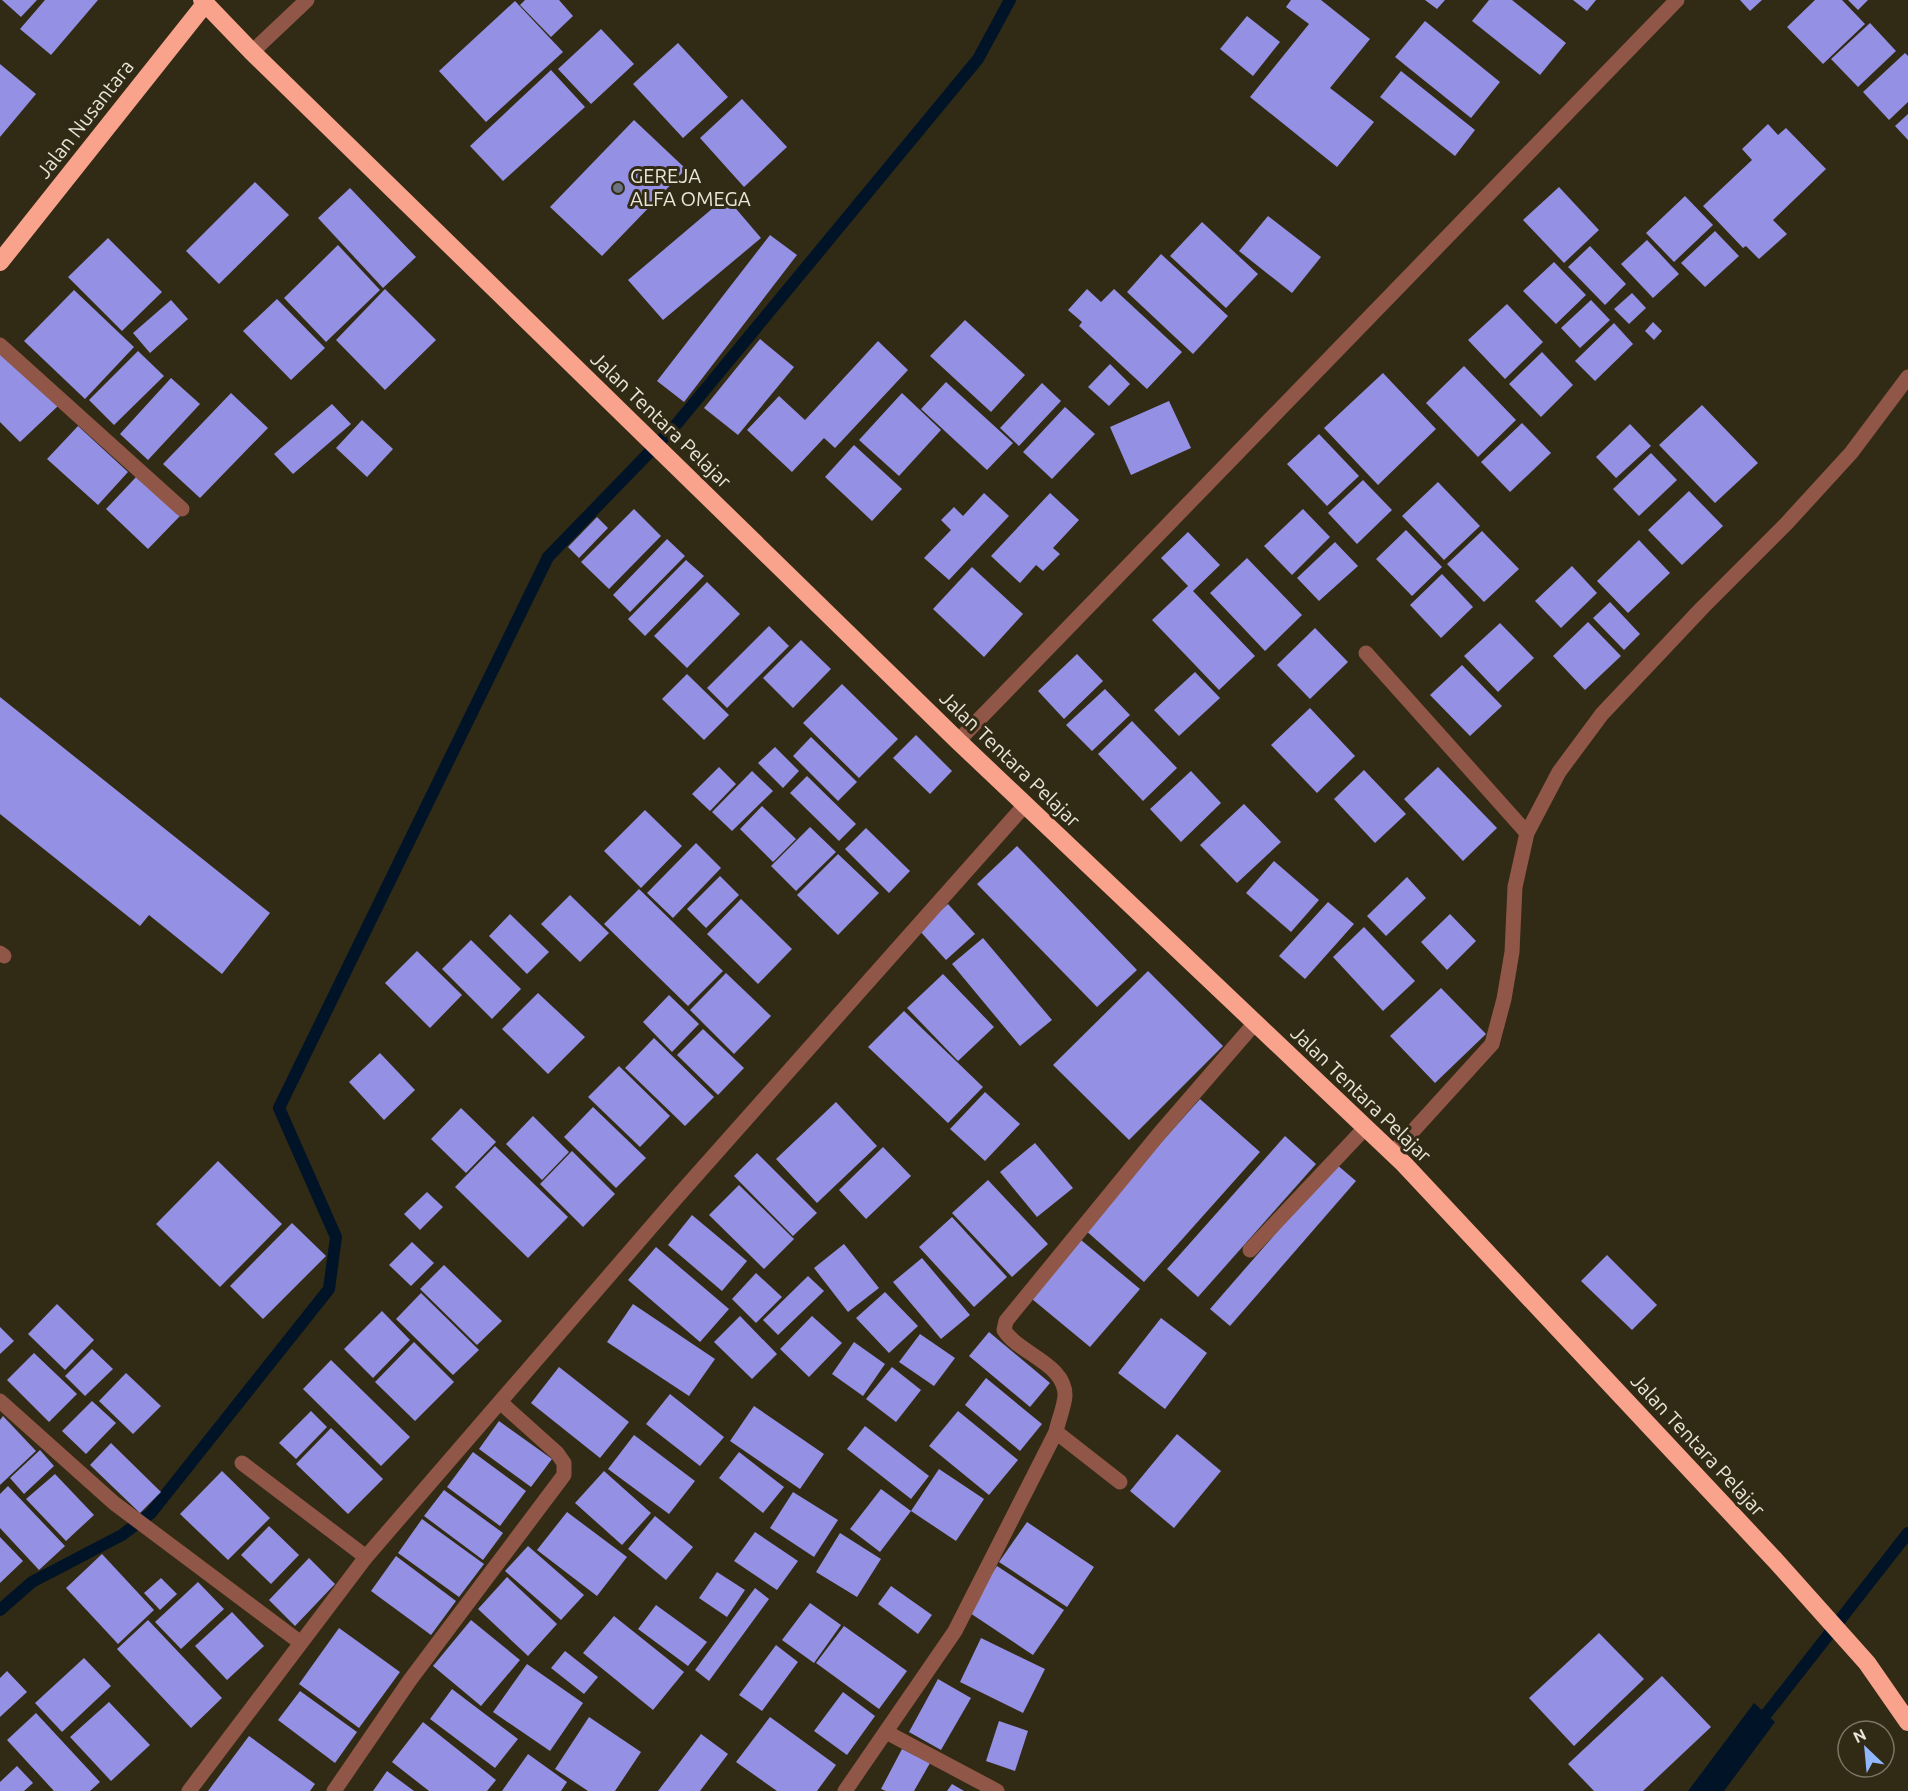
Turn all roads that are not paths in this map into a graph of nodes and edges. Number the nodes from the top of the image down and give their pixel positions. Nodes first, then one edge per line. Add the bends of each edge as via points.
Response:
1 (307, 0) edge
2 (1677, 0) edge
3 (203, 2) edge
4 (252, 52) junction
5 (0, 262) edge
6 (0, 345) edge
7 (1908, 377) edge
8 (182, 509) dead end
9 (1366, 653) dead end
10 (958, 741) junction
11 (1025, 805) junction
12 (1527, 833) junction
13 (1255, 1023) junction
14 (1365, 1128) junction
15 (1392, 1154) junction
16 (1250, 1250) dead end
17 (0, 1401) edge
18 (500, 1402) junction
19 (1056, 1432) junction
20 (242, 1463) dead end
21 (1120, 1482) dead end
22 (366, 1557) junction
23 (301, 1643) junction
24 (1908, 1722) edge
25 (886, 1732) junction
26 (189, 1791) edge
27 (334, 1791) edge
28 (845, 1791) edge
29 (997, 1791) edge

1 - 4 street
2 - 10 street
3 - 4 highway, Jalan Tentara Pelajar
3 - 5 highway, Jalan Nusantara
4 - 10 highway, Jalan Tentara Pelajar
6 - 8 street
7 - 12 street via 1851,453 1602,714 1559,772
9 - 12 street
10 - 11 highway, Jalan Tentara Pelajar
11 - 13 highway, Jalan Tentara Pelajar
11 - 18 street
12 - 15 street via 1515,887 1512,952 1492,1044
13 - 14 highway, Jalan Tentara Pelajar
13 - 19 street via 1006,1321 1004,1330 1010,1340 1053,1370 1063,1384 1065,1397
14 - 15 highway, Jalan Tentara Pelajar
14 - 16 street
15 - 24 highway, Jalan Tentara Pelajar via 1775,1560 1867,1663
17 - 23 street via 114,1503
18 - 22 street
18 - 27 street via 556,1453 564,1463 564,1475 410,1680
19 - 21 street
19 - 25 street via 955,1631
20 - 22 street
22 - 23 street
23 - 26 street
25 - 28 street
25 - 29 street

